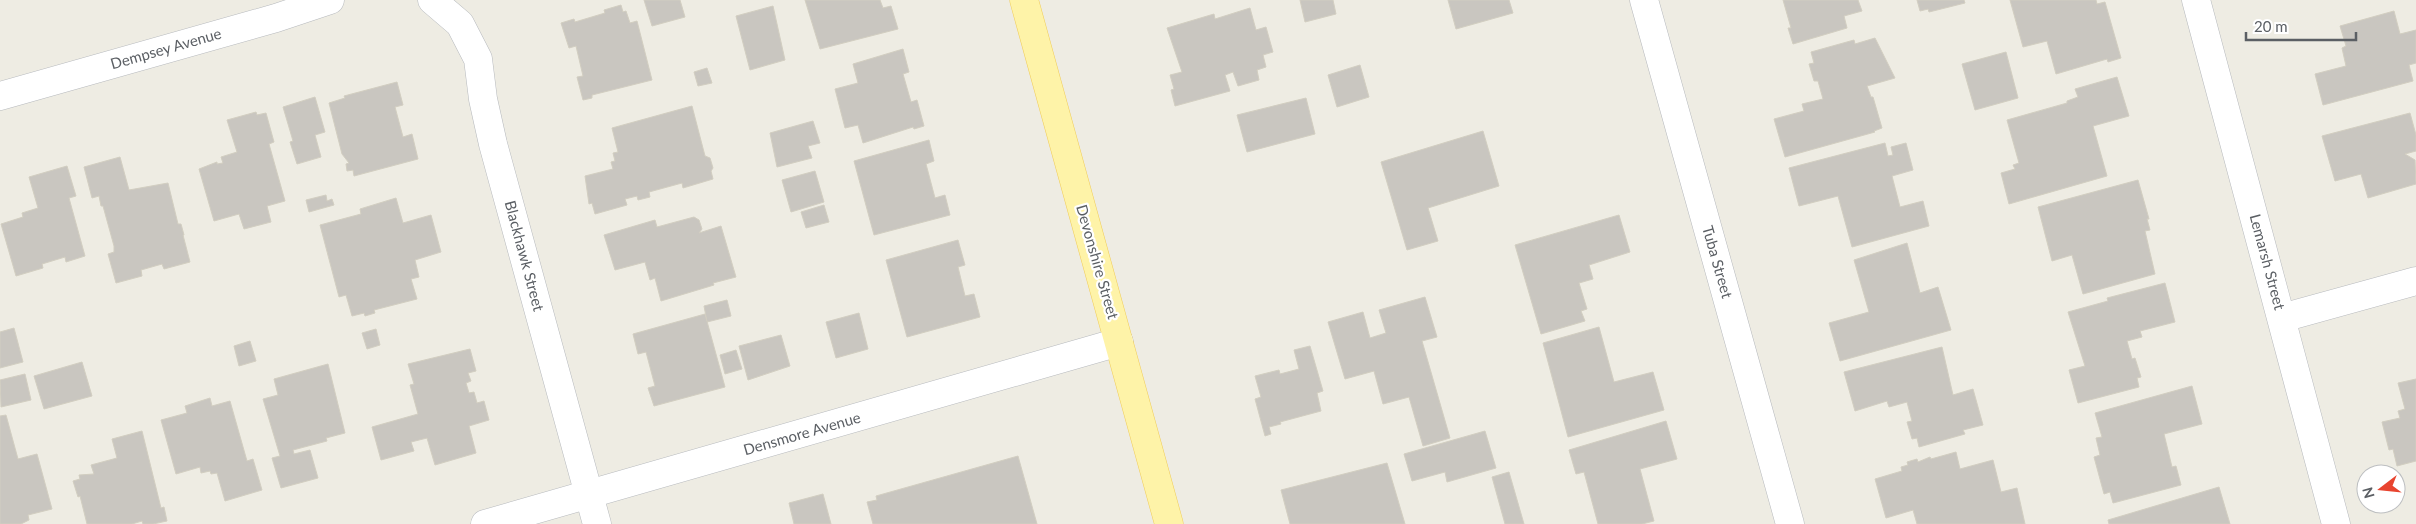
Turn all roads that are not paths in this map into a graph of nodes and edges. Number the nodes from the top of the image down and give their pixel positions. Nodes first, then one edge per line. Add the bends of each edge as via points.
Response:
1 (330, 0) edge
2 (432, 0) edge
3 (1024, 0) edge
4 (1644, 0) edge
5 (2196, 0) edge
6 (0, 96) edge
7 (2416, 281) edge
8 (2282, 318) junction
9 (1119, 342) junction
10 (590, 495) junction
11 (485, 524) edge
12 (597, 524) edge
13 (1169, 524) edge
14 (1790, 524) edge
15 (2336, 524) edge

1 - 6 street, Dempsey Avenue
2 - 10 street, Blackhawk Street via 460,24 478,59 493,144
3 - 9 main road, Devonshire Street
4 - 14 street, Tuba Street
5 - 8 street, Lemarsh Street
7 - 8 street
8 - 15 street, Lemarsh Street
9 - 10 street, Densmore Avenue
9 - 13 main road, Devonshire Street
10 - 11 street, Densmore Avenue
10 - 12 street, Blackhawk Street

